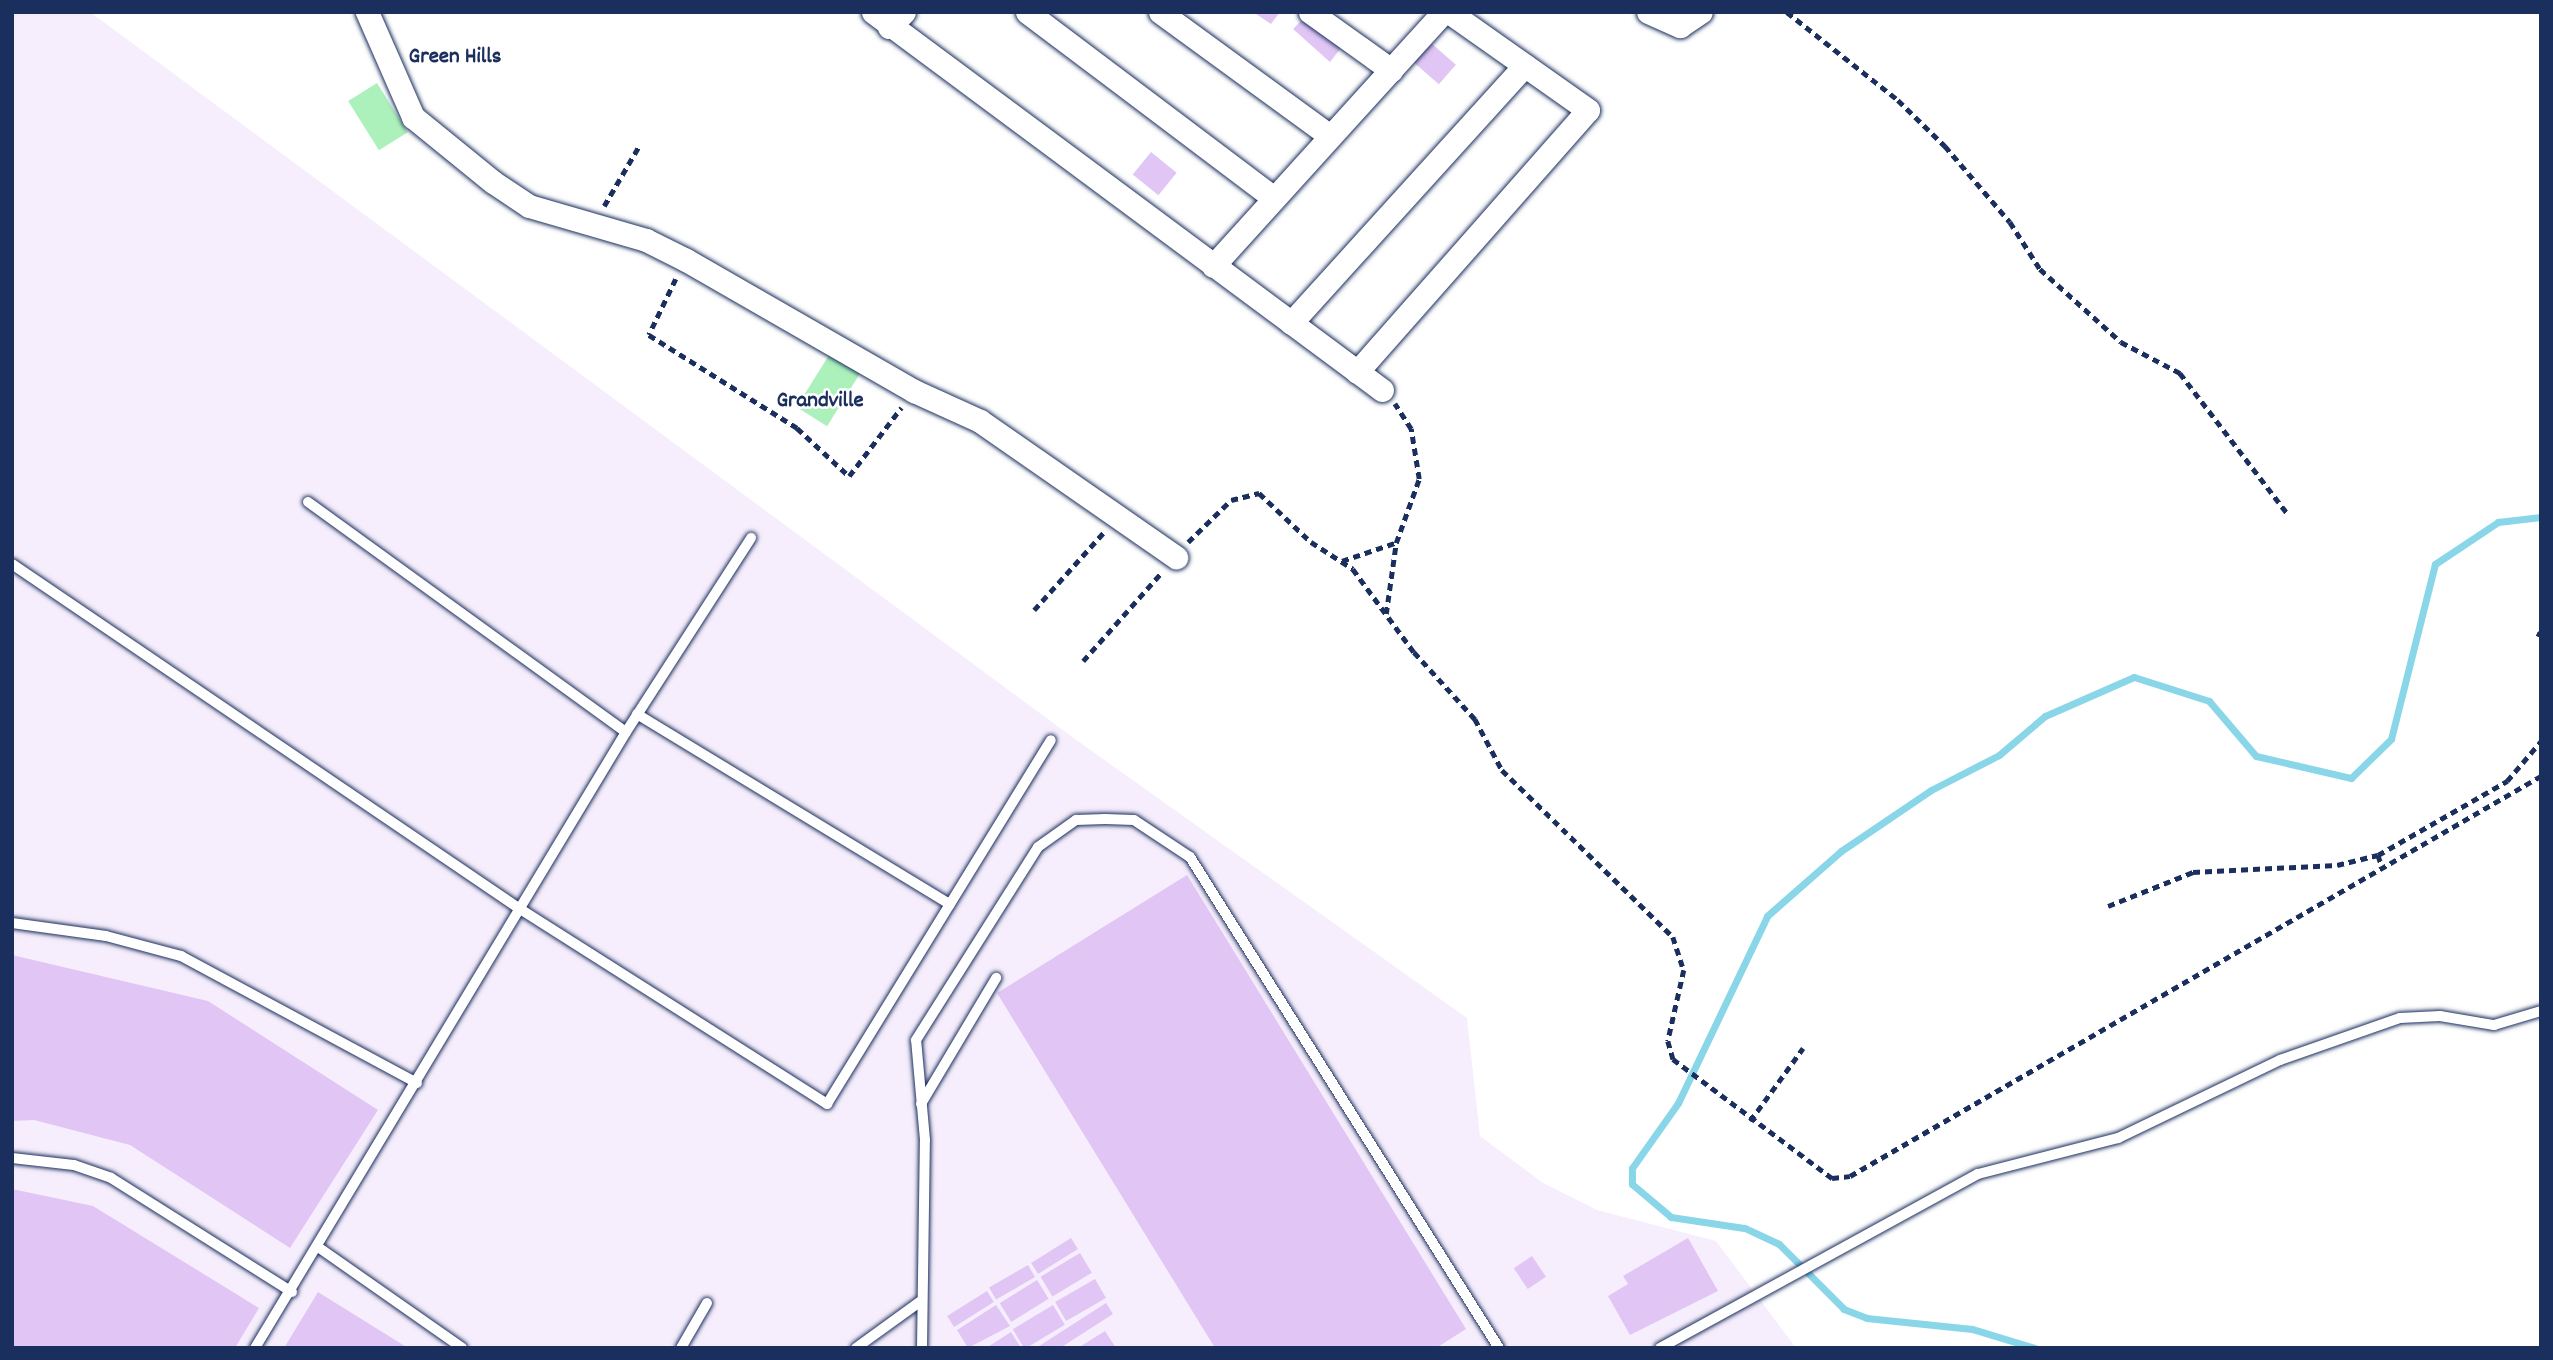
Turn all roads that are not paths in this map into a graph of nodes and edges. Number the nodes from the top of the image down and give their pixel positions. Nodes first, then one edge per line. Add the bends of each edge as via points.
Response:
1 (367, 12) edge
2 (1027, 12) edge
3 (1160, 12) edge
4 (1310, 12) edge
5 (1443, 12) edge
6 (1448, 12) edge
7 (1648, 12) edge
8 (1701, 12) edge
9 (889, 17) edge
10 (1525, 65) junction
11 (1391, 70) junction
12 (1330, 136) junction
13 (1274, 198) junction
14 (1213, 265) junction
15 (1291, 323) junction
16 (1357, 372) junction
17 (1382, 390) road end
18 (308, 502) dead end
19 (751, 538) dead end
20 (1176, 556) road end
21 (12, 564) edge
22 (637, 714) junction
23 (626, 732) junction
24 (1051, 740) dead end
25 (950, 904) junction
26 (520, 909) junction
27 (12, 923) edge
28 (996, 978) dead end
29 (2541, 1011) edge
30 (417, 1083) junction
31 (921, 1104) junction
32 (12, 1158) edge
33 (318, 1247) junction
34 (292, 1292) junction
35 (921, 1301) junction
36 (708, 1303) dead end
37 (256, 1348) edge
38 (462, 1348) edge
39 (681, 1348) edge
40 (856, 1348) edge
41 (922, 1348) edge
42 (1499, 1348) edge
43 (1660, 1348) edge

1 - 20 street via 400,96 432,137 529,206 686,260 914,391 980,421 1116,519
2 - 13 street
3 - 12 street
4 - 11 street
5 - 11 street
6 - 10 street
7 - 8 street via 1680,26
9 - 14 street
10 - 15 street
10 - 16 street via 1588,110
11 - 12 street
12 - 13 street
13 - 14 street
14 - 15 street
15 - 16 street
16 - 17 street
18 - 23 lane
19 - 22 lane
21 - 26 lane
22 - 23 lane
22 - 25 lane
23 - 26 lane
24 - 25 lane
25 - 26 lane via 827,1104
26 - 30 lane
27 - 30 lane via 106,936 181,957
28 - 31 lane
29 - 43 lane via 2494,1025 2441,1016 2359,1030 2118,1138 1978,1174
30 - 33 lane
31 - 35 lane
31 - 42 lane via 916,1040 1038,847 1076,820 1134,820 1190,857
32 - 34 lane via 74,1164 111,1178
33 - 34 lane
33 - 38 lane
34 - 37 lane
35 - 40 lane
35 - 41 lane
36 - 39 lane

